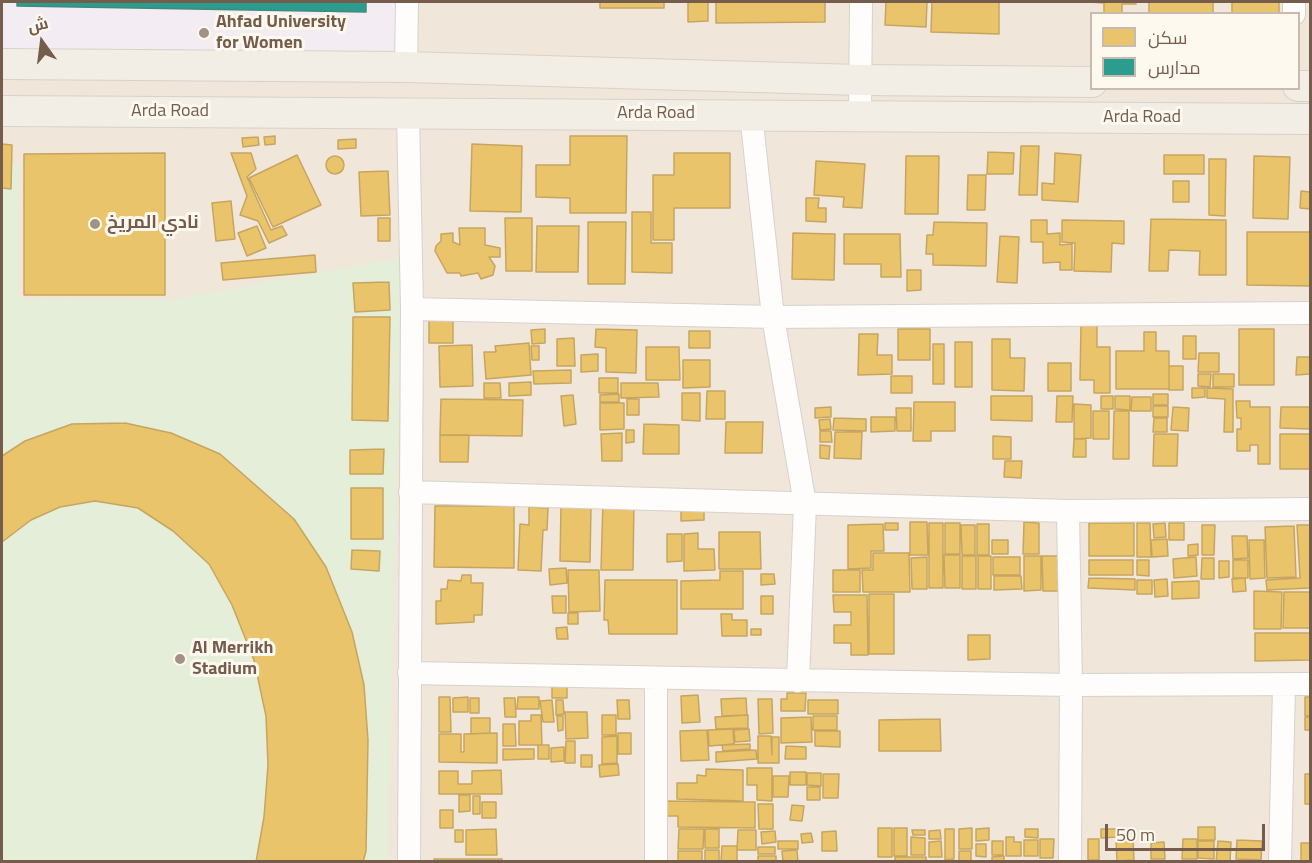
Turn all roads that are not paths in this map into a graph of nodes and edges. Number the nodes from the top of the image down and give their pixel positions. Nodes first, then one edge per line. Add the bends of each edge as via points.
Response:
1 (407, 2) edge
2 (861, 2) edge
3 (2, 64) edge
4 (406, 67) junction
5 (860, 80) junction
6 (1090, 82) edge
7 (2, 111) edge
8 (408, 113) junction
9 (751, 114) junction
10 (861, 115) junction
11 (1311, 119) edge
12 (412, 309) junction
13 (1311, 313) edge
14 (773, 317) junction
15 (410, 492) junction
16 (805, 504) junction
17 (1311, 509) edge
18 (1068, 511) junction
19 (409, 673) junction
20 (656, 678) junction
21 (798, 681) junction
22 (1311, 684) edge
23 (1071, 685) junction
24 (1284, 686) junction
25 (409, 861) edge
26 (656, 861) edge
27 (1070, 861) edge
28 (1280, 861) edge

1 - 4 street
2 - 5 street
3 - 4 main road
4 - 5 main road
5 - 6 main road
5 - 10 street
7 - 8 main road, Arda Road
8 - 9 main road, Arda Road
8 - 12 street
9 - 10 main road, Arda Road
9 - 14 street
10 - 11 main road, Arda Road
12 - 14 street
12 - 15 street
13 - 14 street
14 - 16 street
15 - 16 street
15 - 19 street
16 - 18 street
16 - 21 street
17 - 18 street
18 - 23 street
19 - 20 street
19 - 25 street
20 - 21 street
20 - 26 street
21 - 23 street
22 - 24 street
23 - 24 street
23 - 27 street
24 - 28 street

